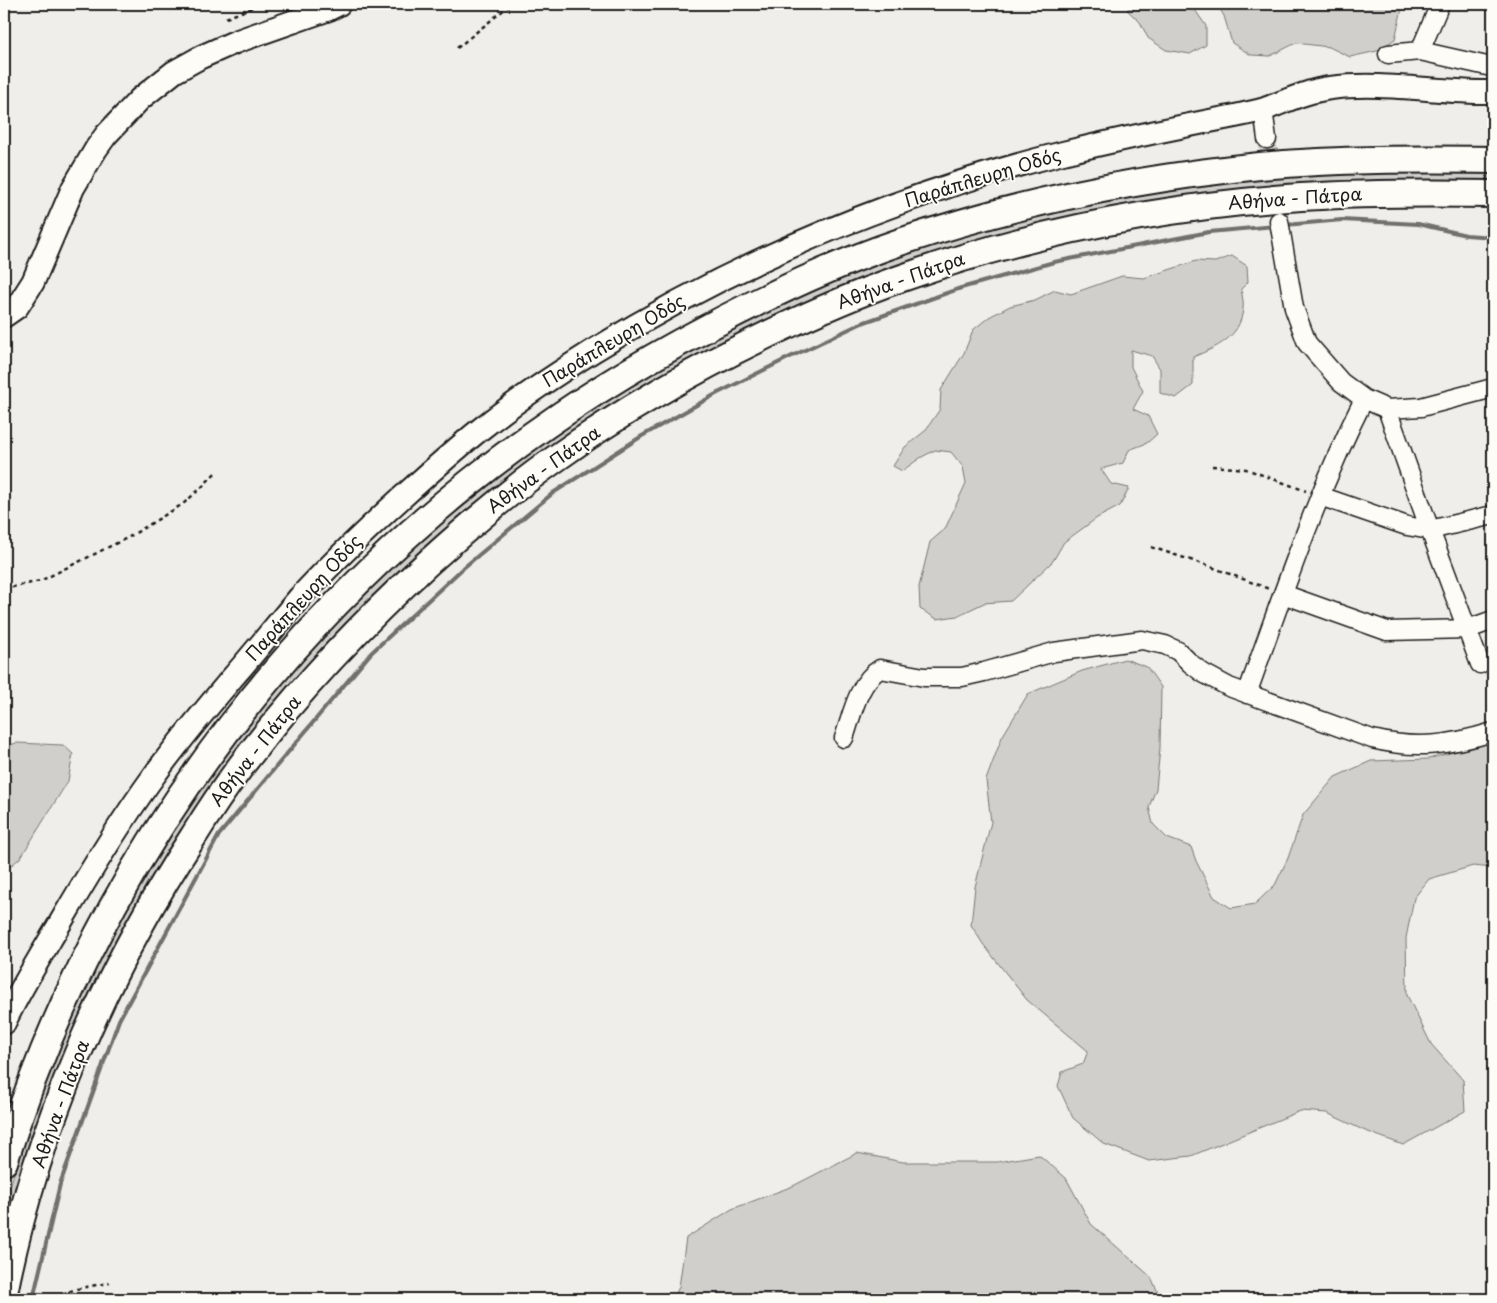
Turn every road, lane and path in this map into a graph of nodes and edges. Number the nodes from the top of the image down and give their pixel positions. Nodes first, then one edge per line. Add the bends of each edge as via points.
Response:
1 (261, 4) edge
2 (339, 4) edge
3 (511, 4) edge
4 (1440, 4) edge
5 (226, 18) dead end
6 (457, 48) dead end
7 (1420, 51) junction
8 (1388, 54) dead end
9 (1493, 65) edge
10 (1493, 92) edge
11 (1263, 109) junction
12 (1267, 139) tunnel mouth
13 (1493, 160) edge
14 (1493, 194) edge
15 (1279, 221) tunnel mouth
16 (4, 316) edge
17 (1493, 388) edge
18 (1364, 399) junction
19 (1387, 410) junction
20 (1212, 466) dead end
21 (216, 472) dead end
22 (1320, 496) junction
23 (1493, 515) edge
24 (1430, 530) junction
25 (1151, 547) dead end
26 (4, 589) edge
27 (1283, 594) junction
28 (1493, 620) edge
29 (1468, 629) junction
30 (1480, 664) dead end
31 (1247, 694) junction
32 (1493, 732) edge
33 (844, 738) dead end
34 (4, 1023) edge
35 (4, 1162) edge
36 (110, 1283) dead end
37 (4, 1293) edge
38 (55, 1299) edge

1 - 5 path
2 - 16 main road via 201,57 174,72 140,99 96,149 70,195 33,282 18,307
3 - 6 path
4 - 7 street
7 - 8 street
7 - 9 street
10 - 11 main road, Παράπλευρη Οδός via 1373,86 1329,88
11 - 12 street
11 - 34 main road, Παράπλευρη Οδός via 1054,155 912,198 838,226 690,294 617,336 485,425 359,537 303,595 222,690 154,775 116,833 19,992
13 - 35 highway, Αθήνα - Πάτρα via 1358,160 1229,170 1095,191 962,223 864,255 738,311 646,361 560,414 477,476 374,566 302,641 214,745 139,859 73,982 45,1045
14 - 37 highway, Αθήνα - Πάτρα via 1359,194 1234,203 1101,224 970,256 877,286 753,341 606,424 551,462 447,546 350,638 262,739 204,820 134,935 77,1056 33,1182
15 - 18 street via 1294,308 1307,343 1341,382
17 - 19 street via 1421,407
18 - 19 street
18 - 22 street
19 - 24 street
20 - 22 path via 1246,469
21 - 26 path via 183,504 129,537 40,582
22 - 24 street via 1407,526
22 - 27 street
23 - 24 street
24 - 29 street
25 - 27 path
27 - 29 street via 1387,631
27 - 31 street
28 - 29 street
29 - 30 street
31 - 32 street via 1372,739 1395,744 1462,741
31 - 33 street via 1203,673 1178,651 1165,645 1142,640 1116,642 1054,652 962,677 924,676 880,669 863,687
36 - 38 path via 63,1293

